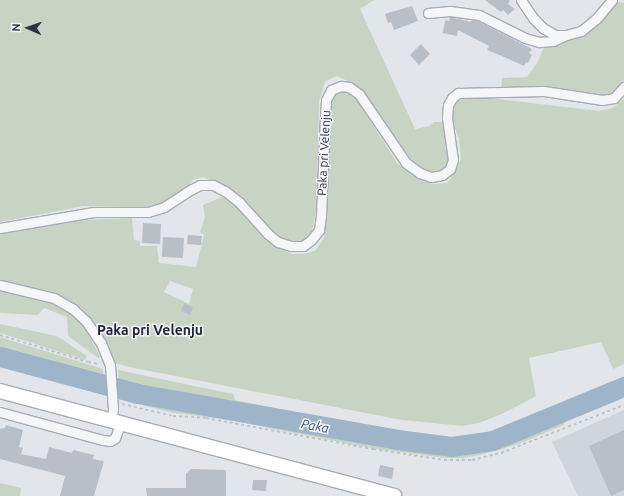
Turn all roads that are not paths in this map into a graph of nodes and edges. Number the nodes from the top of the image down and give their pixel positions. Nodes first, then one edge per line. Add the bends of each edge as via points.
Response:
1 (521, 0) edge
2 (612, 0) edge
3 (428, 13) dead end
4 (566, 35) junction
5 (624, 87) edge
6 (0, 228) edge
7 (0, 286) edge
8 (0, 391) edge
9 (0, 412) edge
10 (116, 422) junction
11 (394, 496) edge

1 - 4 street via 543,28 554,35
2 - 4 street via 596,19 581,31
3 - 4 street via 450,11 479,15 525,38 539,42 553,41
5 - 6 street, Paka pri Velenju via 614,98 602,100 544,91 458,93 448,105 447,118 453,160 450,169 442,175 431,177 406,163 359,94 341,86 331,90 326,100 319,230 303,246 278,242 240,202 213,185 200,185 164,208 148,212 94,212
7 - 10 street via 48,296 73,309 86,321 101,343 110,369
8 - 10 main road
9 - 10 street via 110,441 115,438
10 - 11 main road

